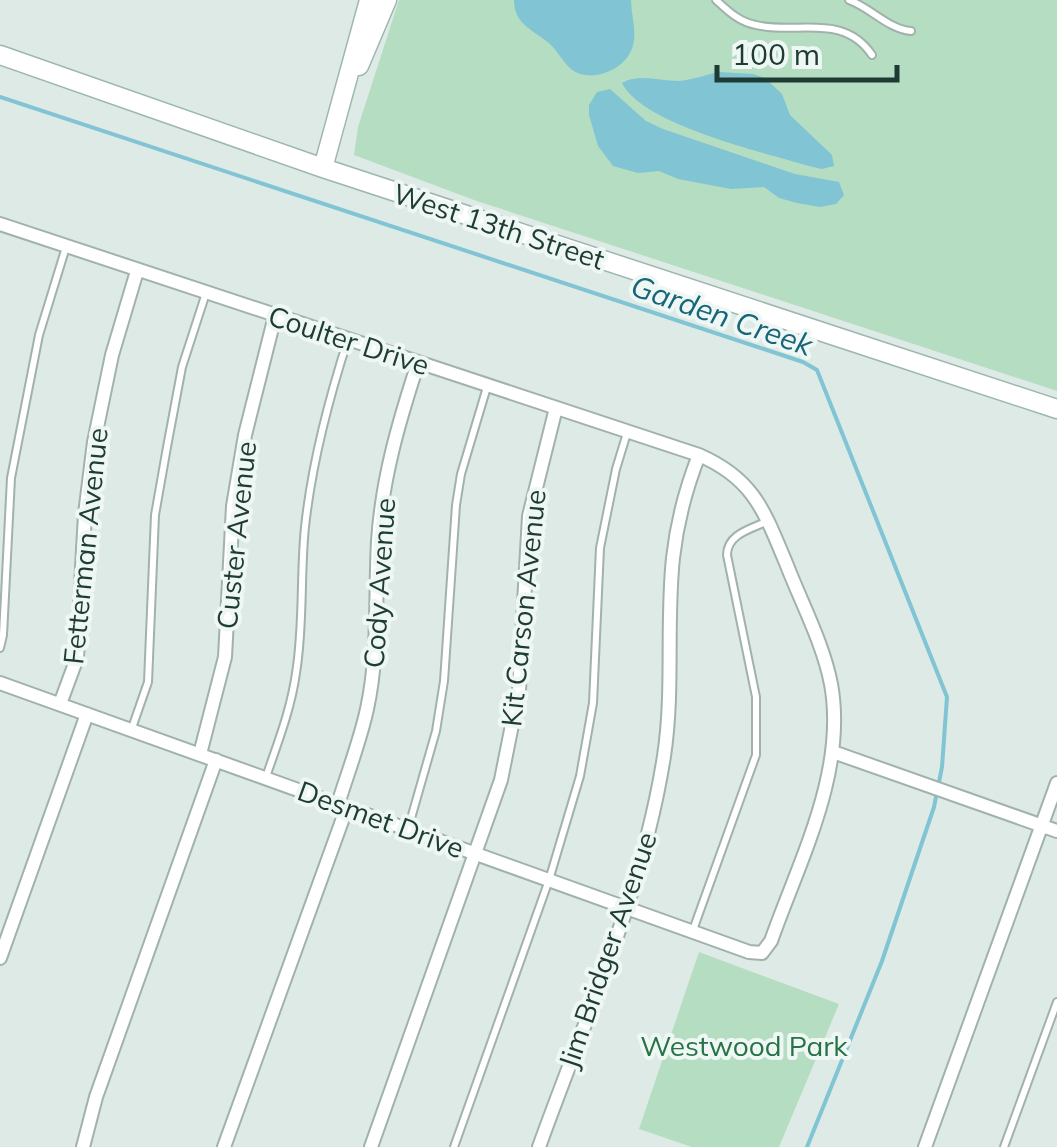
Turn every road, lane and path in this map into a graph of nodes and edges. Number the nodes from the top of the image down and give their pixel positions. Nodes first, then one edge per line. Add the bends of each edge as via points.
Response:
1 (369, 0) edge
2 (387, 0) edge
3 (716, 0) edge
4 (850, 0) edge
5 (911, 30) dead end
6 (0, 54) edge
7 (872, 55) dead end
8 (334, 122) junction
9 (323, 168) junction
10 (0, 224) edge
11 (66, 247) junction
12 (138, 271) junction
13 (206, 293) junction
14 (276, 316) junction
15 (348, 339) junction
16 (418, 362) junction
17 (487, 385) junction
18 (556, 408) junction
19 (1057, 409) edge
20 (627, 432) junction
21 (699, 455) junction
22 (768, 521) junction
23 (0, 648) edge
24 (0, 682) edge
25 (60, 704) junction
26 (88, 714) junction
27 (132, 730) junction
28 (833, 752) junction
29 (200, 754) junction
30 (216, 760) junction
31 (266, 778) junction
32 (1057, 783) edge
33 (342, 805) junction
34 (1042, 826) junction
35 (408, 829) junction
36 (1057, 831) edge
37 (476, 853) junction
38 (549, 880) junction
39 (626, 907) junction
40 (692, 931) junction
41 (762, 953) joint
42 (0, 958) edge
43 (1057, 1002) edge
44 (83, 1147) edge
45 (224, 1147) edge
46 (371, 1147) edge
47 (454, 1147) edge
48 (539, 1147) edge
49 (925, 1147) edge
50 (1004, 1147) edge

1 - 8 main road
2 - 8 main road
3 - 7 lane via 753,25 840,30
4 - 5 lane
6 - 9 main road, West 13th Street
8 - 9 main road
9 - 19 main road, West 13th Street
10 - 11 street, Coulter Drive
11 - 12 street, Coulter Drive
11 - 23 lane via 39,334 12,478
12 - 13 street, Coulter Drive
12 - 25 street, Fetterman Avenue via 94,442 77,658
13 - 14 street, Coulter Drive
13 - 27 lane via 182,367 167,447 156,515 148,682
14 - 15 street, Coulter Drive
14 - 29 street, Custer Avenue via 244,435 225,656
15 - 16 street, Coulter Drive
15 - 31 lane via 314,468 297,671
16 - 17 street, Coulter Drive
16 - 33 street, Cody Avenue via 383,497 368,707
17 - 18 street, Coulter Drive
17 - 35 lane via 456,505 436,731
18 - 20 street, Coulter Drive
18 - 37 street, Kit Carson Avenue via 529,516 519,690
20 - 21 street, Coulter Drive
20 - 38 lane via 600,548 594,703
21 - 22 street, Coulter Drive via 740,480
21 - 39 street, Jim Bridger Avenue via 672,561 664,753
22 - 28 street, Coulter Drive via 828,672
22 - 40 lane via 728,544 756,697 756,755
24 - 25 street, Desmet Drive
25 - 26 street, Desmet Drive
26 - 27 street, Desmet Drive
26 - 42 street
27 - 29 street, Desmet Drive
28 - 34 street
28 - 41 street, Coulter Drive
29 - 30 street, Desmet Drive
30 - 31 street, Desmet Drive
30 - 44 street
31 - 33 street, Desmet Drive
32 - 34 street
33 - 35 street, Desmet Drive
33 - 45 street, Cody Avenue
34 - 36 street
34 - 49 street
35 - 37 street, Desmet Drive
37 - 38 street, Desmet Drive
37 - 46 street, Kit Carson Avenue
38 - 39 street, Desmet Drive
38 - 47 lane
39 - 40 street, Desmet Drive
39 - 48 street, Jim Bridger Avenue
40 - 41 street, Desmet Drive
43 - 50 lane

